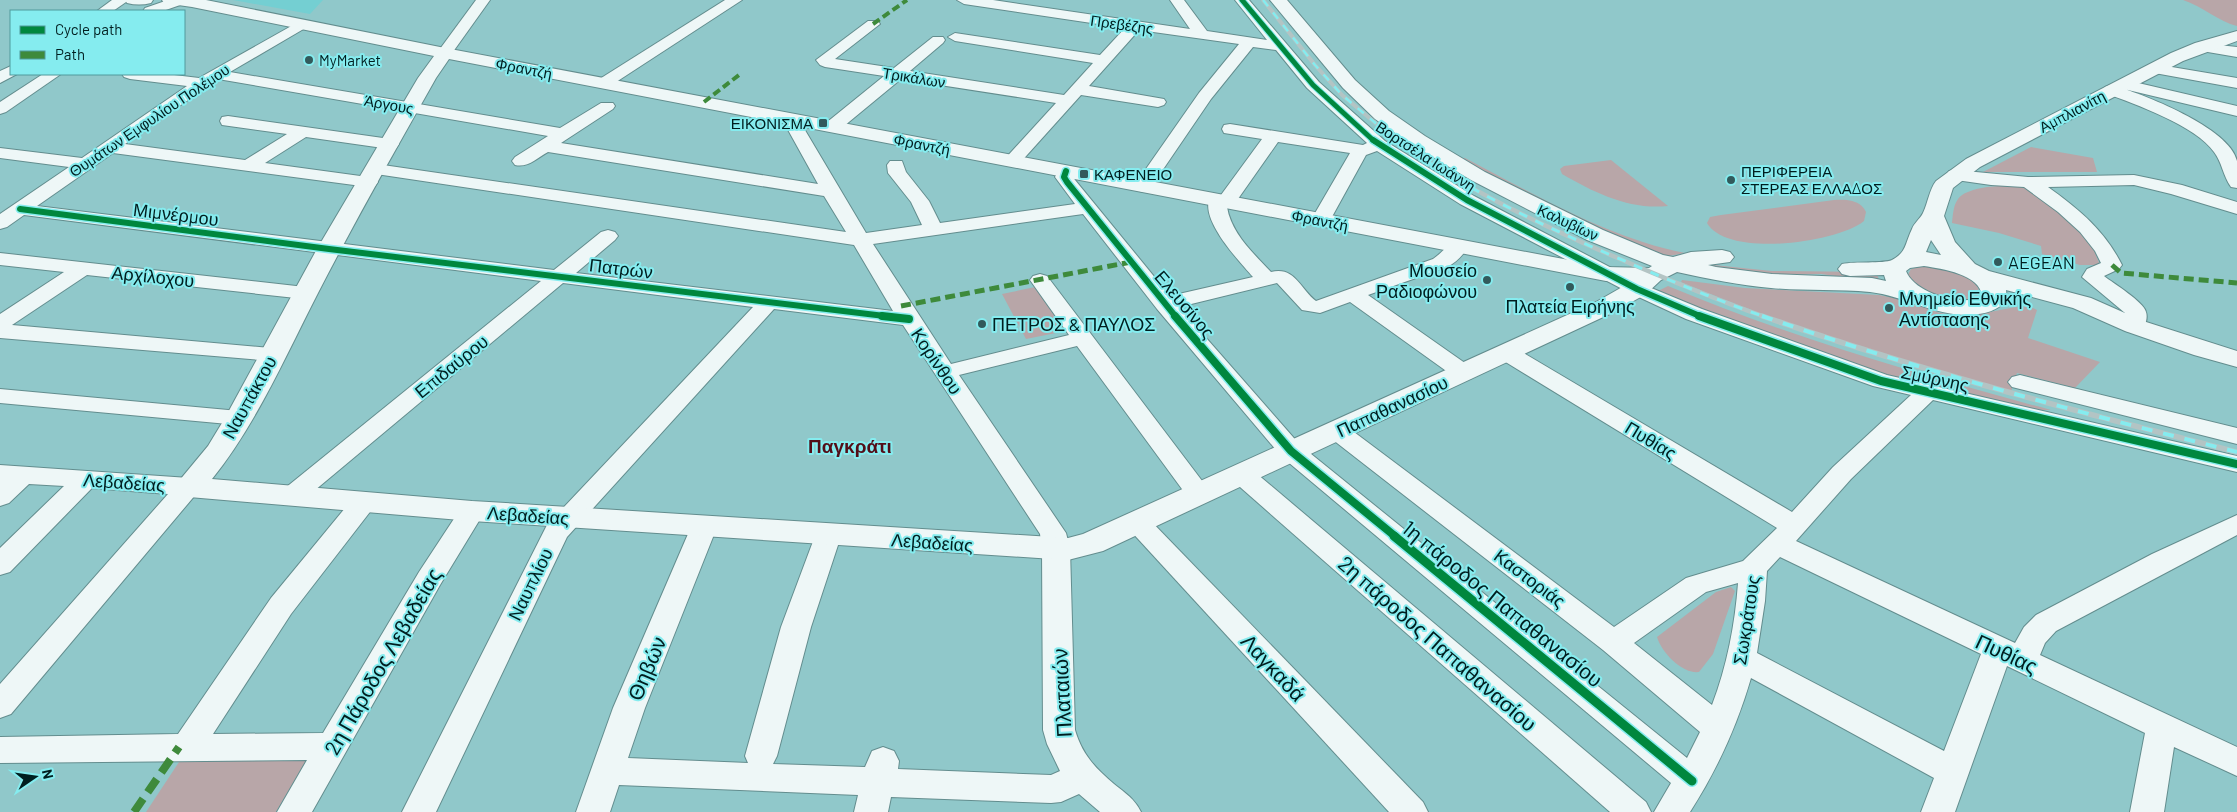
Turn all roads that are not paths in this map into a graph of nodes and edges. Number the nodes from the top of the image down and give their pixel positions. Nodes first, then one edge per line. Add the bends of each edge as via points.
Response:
1 (122, 0) edge
2 (133, 0) edge
3 (146, 0) edge
4 (483, 0) edge
5 (731, 0) edge
6 (969, 0) edge
7 (1177, 0) edge
8 (1242, 0) edge
9 (1278, 0) edge
10 (1294, 0) edge
11 (183, 1) edge
12 (1095, 7) dead end
13 (106, 10) edge
14 (153, 10) edge
15 (1107, 22) junction
16 (302, 24) junction
17 (872, 24) dead end
18 (1135, 26) junction
19 (1203, 36) junction
20 (955, 37) dead end
21 (938, 40) dead end
22 (2232, 41) edge
23 (1249, 42) junction
24 (1280, 46) junction
25 (2201, 47) junction
26 (2237, 52) edge
27 (445, 53) junction
28 (1104, 60) junction
29 (2154, 69) junction
30 (896, 74) junction
31 (51, 75) edge
32 (146, 75) edge
33 (208, 79) junction
34 (2237, 83) edge
35 (604, 84) junction
36 (2118, 87) junction
37 (1071, 94) junction
38 (1158, 102) dead end
39 (607, 106) dead end
40 (410, 108) junction
41 (0, 109) edge
42 (2237, 111) edge
43 (790, 119) junction
44 (228, 121) dead end
45 (832, 127) junction
46 (1230, 129) dead end
47 (303, 132) junction
48 (563, 134) junction
49 (1274, 135) junction
50 (390, 144) junction
51 (545, 146) junction
52 (109, 147) junction
53 (1371, 148) junction
54 (0, 153) edge
55 (1012, 161) junction
56 (521, 162) dead end
57 (84, 164) junction
58 (896, 165) dead end
59 (247, 166) junction
60 (1066, 171) junction
61 (372, 175) junction
62 (1955, 175) junction
63 (2028, 182) junction
64 (2237, 183) edge
65 (1143, 186) junction
66 (831, 192) junction
67 (1222, 201) junction
68 (1087, 208) junction
69 (2237, 208) edge
70 (20, 209) junction
71 (1933, 216) junction
72 (1321, 220) junction
73 (0, 223) edge
74 (934, 230) junction
75 (608, 236) dead end
76 (860, 240) junction
77 (1459, 246) junction
78 (329, 249) junction
79 (1543, 252) junction
80 (1722, 258) junction
81 (0, 259) edge
82 (1902, 264) junction
83 (82, 268) junction
84 (1974, 273) junction
85 (560, 276) junction
86 (1654, 276) junction
87 (1266, 279) junction
88 (1040, 280) dead end
89 (305, 293) junction
90 (1352, 294) junction
91 (1926, 299) junction
92 (770, 301) junction
93 (1993, 301) junction
94 (1165, 304) junction
95 (909, 319) junction
96 (0, 324) edge
97 (2134, 326) junction
98 (0, 330) edge
99 (1082, 338) junction
100 (2203, 350) junction
101 (1507, 353) junction
102 (273, 354) junction
103 (2237, 359) edge
104 (2237, 367) edge
105 (944, 372) junction
106 (1464, 373) junction
107 (2020, 382) dead end
108 (1927, 392) junction
109 (0, 396) edge
110 (239, 418) junction
111 (1337, 431) junction
112 (2237, 436) edge
113 (1291, 451) junction
114 (2237, 464) edge
115 (11, 474) edge
116 (1241, 474) junction
117 (85, 480) junction
118 (189, 486) junction
119 (1199, 494) junction
120 (293, 495) junction
121 (0, 497) edge
122 (364, 502) junction
123 (472, 511) junction
124 (568, 518) junction
125 (1137, 522) junction
126 (2237, 524) edge
127 (704, 527) junction
128 (1786, 535) junction
129 (828, 536) junction
130 (1056, 549) junction
131 (0, 565) edge
132 (1753, 568) junction
133 (1613, 642) junction
134 (2010, 655) junction
135 (1742, 658) junction
136 (0, 705) edge
137 (2162, 726) junction
138 (1719, 729) junction
139 (188, 746) junction
140 (333, 746) junction
141 (0, 750) edge
142 (761, 756) dead end
143 (2237, 762) edge
144 (606, 771) junction
145 (1954, 772) junction
146 (1082, 775) junction
147 (1692, 781) junction
148 (878, 785) edge
149 (294, 812) edge
150 (419, 812) edge
151 (593, 812) edge
152 (1124, 812) edge
153 (1410, 812) edge
154 (1634, 812) edge
155 (1671, 812) edge
156 (1938, 812) edge
157 (2147, 812) edge

1 - 13 street
2 - 3 main road
4 - 27 street
5 - 35 street
6 - 15 street, Πρεβέζης
7 - 19 street
8 - 24 street, Βορτσέλα Ιωάννη
9 - 86 main road, Καλυβίων via 1349,84 1376,110 1460,165 1528,203 1620,246
10 - 80 main road, Καλυβίων via 1377,94 1419,126 1613,224 1666,244
11 - 14 street
11 - 16 main road, Φραντζή
12 - 15 street
15 - 18 street, Πρεβέζης
16 - 27 main road, Φραντζή
16 - 33 street, Θυμάτων Εμφυλίου Πολέμου
17 - 30 street, Τρικάλων via 824,60
18 - 19 street, Πρεβέζης
18 - 28 street
19 - 23 street, Πρεβέζης
20 - 28 street
21 - 30 street
22 - 25 main road, Αμπλιανίτη
23 - 24 street, Πρεβέζης
23 - 65 street via 1204,96
24 - 53 street, Βορτσέλα Ιωάννη
25 - 26 street
25 - 29 main road, Αμπλιανίτη
27 - 35 main road, Φραντζή
27 - 40 main road, Ναυπάκτου
28 - 37 street
29 - 34 street
29 - 36 main road, Αμπλιανίτη
30 - 37 street, Τρικάλων
30 - 45 street
31 - 41 street
32 - 33 street, Άργους
33 - 40 street, Άργους
33 - 52 street, Θυμάτων Εμφυλίου Πολέμου
35 - 43 main road, Φραντζή
36 - 42 street
36 - 62 main road, Αμπλιανίτη
36 - 64 street via 2215,141
37 - 38 street, Τρικάλων
37 - 55 street
39 - 48 street
40 - 48 street, Άργους
40 - 50 main road, Ναυπάκτου
43 - 45 main road, Φραντζή
43 - 66 street, Κορίνθου
44 - 47 street
45 - 55 main road, Φραντζή
46 - 49 street
47 - 50 street
47 - 59 street
48 - 51 street
49 - 53 street
49 - 67 street
50 - 61 main road, Ναυπάκτου
51 - 56 street
51 - 66 street
52 - 57 street, Θυμάτων Εμφυλίου Πολέμου
52 - 59 street
53 - 72 street via 1359,152
53 - 79 street, Βορτσέλα Ιωάννη via 1449,190
54 - 57 street
55 - 60 main road, Φραντζή
57 - 70 street, Θυμάτων Εμφυλίου Πολέμου
58 - 74 street via 897,173 920,201
59 - 61 street
60 - 65 main road, Φραντζή
60 - 68 street, Ελευσίνος via 1064,177
61 - 76 street
61 - 78 main road, Ναυπάκτου
62 - 63 street
62 - 71 main road, Αμπλιανίτη via 1940,190
63 - 69 street via 2134,180
63 - 97 street via 2072,214 2100,241 2112,265 2092,277 2134,310
65 - 67 main road, Φραντζή
66 - 76 street, Κορίνθου
67 - 72 main road, Φραντζή
67 - 87 street via 1216,207 1223,224
68 - 74 street
68 - 94 street, Ελευσίνος
70 - 73 street, Θυμάτων Εμφυλίου Πολέμου
70 - 78 street, Μιμνέρμου
71 - 82 main road, Αμπλιανίτη via 1923,228 1916,249
71 - 84 main road via 1944,244
72 - 77 main road, Φραντζή
74 - 76 street
75 - 85 street, Επιδαύρου
76 - 95 street, Κορίνθου
77 - 79 main road, Φραντζή
77 - 90 street via 1440,263
78 - 85 street, Πατρών
78 - 89 main road, Ναυπάκτου
79 - 86 main road, Φραντζή via 1606,274
80 - 82 main road, Καλυβίων via 1801,268 1861,269
80 - 86 main road, Παπαθανασίου via 1691,259
81 - 83 street, Αρχίλοχου
82 - 84 main road, Καλυβίων via 1932,260
82 - 91 main road via 1894,274 1899,283
83 - 89 street, Αρχίλοχου
83 - 96 street
84 - 93 main road via 1994,290 1996,296
84 - 97 main road, Καλυβίων via 2082,304
85 - 92 street, Πατρών
85 - 120 street, Επιδαύρου
86 - 91 main road, Καλυβίων via 1872,284
86 - 101 main road, Παπαθανασίου
86 - 108 street, Σμύρνης via 1694,314 1827,363
87 - 90 street via 1284,278 1312,306 1323,306
87 - 94 street
88 - 99 street
89 - 102 main road, Ναυπάκτου
90 - 106 street
91 - 93 main road via 1966,308 1985,306
92 - 95 street, Πατρών
92 - 124 street, Ναυπλίου
93 - 97 main road via 2021,299 2042,302
94 - 113 street, Ελευσίνος
95 - 105 street, Κορίνθου
97 - 100 main road
98 - 102 street
99 - 105 street
99 - 119 street
100 - 103 main road
100 - 104 main road
101 - 106 main road, Παπαθανασίου
101 - 128 street, Πυθίας
102 - 110 main road, Ναυπάκτου
105 - 130 street, Κορίνθου via 1049,526
106 - 111 main road, Παπαθανασίου
107 - 112 street
108 - 114 street, Σμύρνης
108 - 128 street, Σωκράτους via 1842,472
109 - 110 street
110 - 118 main road, Ναυπάκτου via 218,452
111 - 113 main road, Παπαθανασίου
111 - 133 street, Καστοριάς
113 - 116 main road, Παπαθανασίου
113 - 147 street, 1η πάροδος Παπαθανασίου
115 - 117 street, Λεβαδείας
115 - 121 street
116 - 119 main road, Παπαθανασίου
116 - 154 street, 2η πάροδος Παπαθανασίου
117 - 118 street, Λεβαδείας
117 - 131 street
118 - 120 main road, Λεβαδείας
118 - 136 street, Ναυπάκτου
119 - 125 main road, Παπαθανασίου
120 - 122 main road, Λεβαδείας
122 - 123 main road, Λεβαδείας
122 - 139 street via 281,606
123 - 124 main road, Λεβαδείας
123 - 140 street, 2η Πάροδος Λεβαδείας
124 - 127 main road, Λεβαδείας
124 - 150 street, Ναυπλίου via 550,542
125 - 130 main road, Παπαθανασίου via 1092,543
125 - 153 street, Λαγκαδά
126 - 134 street via 2046,623 2031,640
127 - 129 main road, Λεβαδείας
127 - 144 street, Θηβών
128 - 132 street, Σωκράτους
128 - 134 street, Πυθίας
129 - 130 main road, Λεβαδείας
129 - 142 street via 796,627
130 - 146 street, Πλαταιών via 1059,730 1066,755
132 - 133 street via 1696,585
132 - 135 street, Σωκράτους via 1752,598
133 - 138 street, Καστοριάς
134 - 137 street, Πυθίας
134 - 145 street
135 - 138 street, Σωκράτους
135 - 145 street
137 - 143 street, Πυθίας
137 - 157 street
138 - 147 street, Σωκράτους
139 - 140 street
139 - 141 street
140 - 149 street, 2η Πάροδος Λεβαδείας
144 - 148 street
144 - 151 street, Θηβών
145 - 156 street
146 - 148 street via 1061,788 1051,789
146 - 152 street, Πλαταιών
147 - 155 street, Σωκράτους

